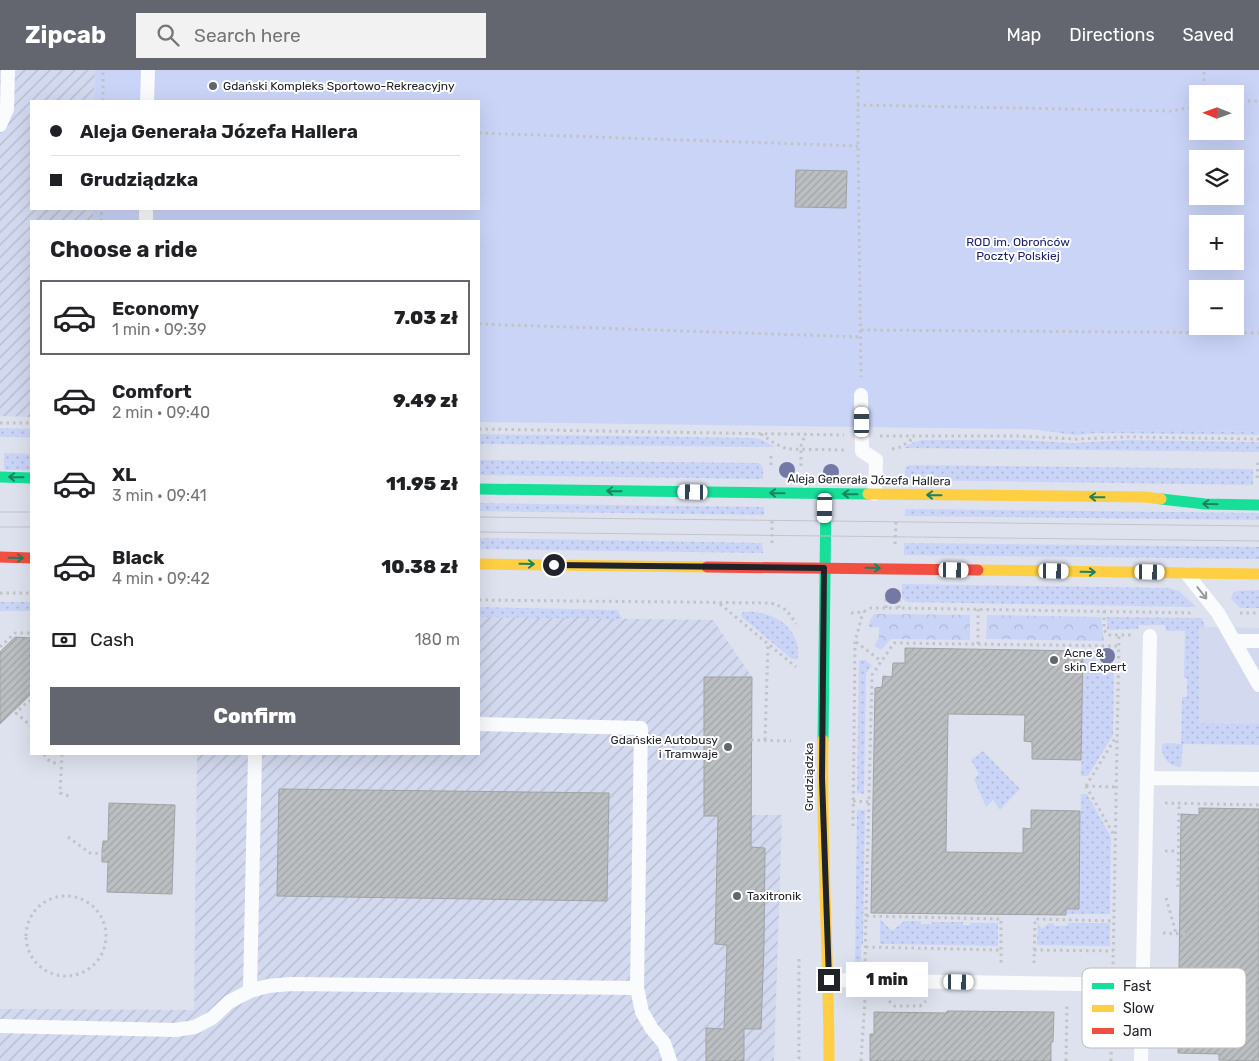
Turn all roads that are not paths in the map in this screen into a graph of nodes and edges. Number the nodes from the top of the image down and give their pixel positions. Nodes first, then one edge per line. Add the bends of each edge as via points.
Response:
1 (8, 70) edge
2 (148, 70) edge
3 (148, 100) edge
4 (0, 125) edge
5 (862, 395) road end
6 (0, 477) edge
7 (30, 478) edge
8 (480, 489) edge
9 (826, 494) junction
10 (875, 494) junction
11 (1259, 505) edge
12 (0, 558) edge
13 (30, 558) edge
14 (480, 564) edge
15 (824, 568) junction
16 (1186, 573) junction
17 (1259, 574) edge
18 (1150, 636) road end
19 (1234, 641) junction
20 (1259, 641) edge
21 (1259, 685) edge
22 (480, 724) edge
23 (255, 755) edge
24 (1147, 778) junction
25 (1259, 780) edge
26 (1143, 968) edge
27 (829, 980) junction
28 (1082, 984) edge
29 (637, 988) junction
30 (250, 991) junction
31 (0, 1026) edge
32 (1141, 1048) edge
33 (670, 1061) edge
34 (828, 1061) edge
35 (1141, 1061) edge

1 - 4 lane via 7,109
2 - 3 lane
5 - 10 lane via 862,451 876,460
7 -> 6 main road
9 -> 8 main road, Aleja Generała Józefa Hallera
10 -> 9 main road, Aleja Generała Józefa Hallera
9 - 15 main road, Grudziądzka
11 -> 10 main road, Aleja Generała Józefa Hallera via 1205,504 1146,497
12 -> 13 main road
14 -> 15 main road
15 -> 16 main road
15 - 27 main road, Grudziądzka via 822,778
16 - 17 main road
16 -> 19 lane via 1218,613
18 - 24 lane
19 - 20 lane
19 - 21 lane
22 - 29 lane via 641,728
23 - 30 lane
24 - 25 lane
24 - 26 lane
27 - 28 lane
27 - 34 main road, Grudziądzka
29 - 30 lane via 291,984
29 - 33 lane via 642,1012 664,1043
30 - 31 lane via 195,1027 175,1030
32 - 35 lane

